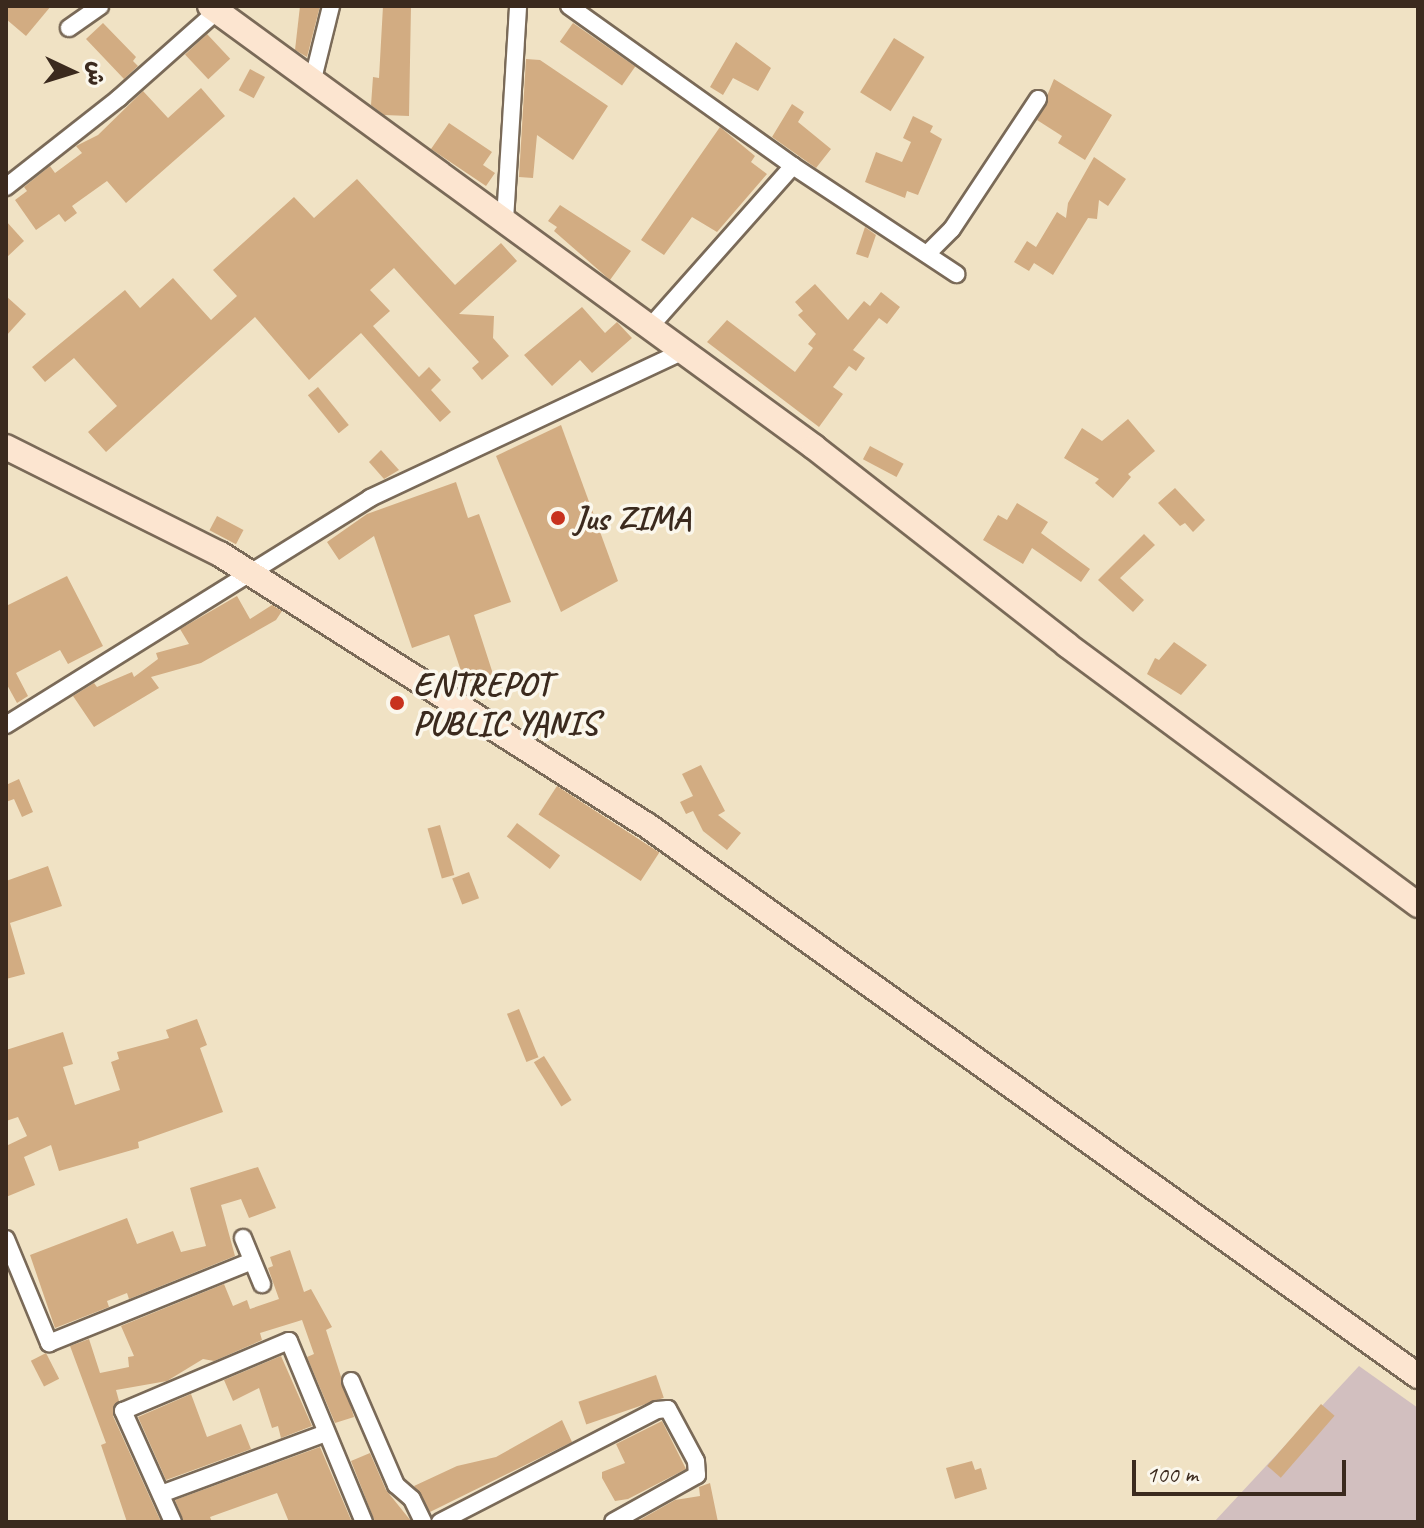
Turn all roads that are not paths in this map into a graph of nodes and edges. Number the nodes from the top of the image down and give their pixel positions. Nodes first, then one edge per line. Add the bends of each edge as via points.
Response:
1 (100, 6) edge
2 (331, 6) edge
3 (518, 6) edge
4 (569, 6) edge
5 (214, 8) edge
6 (69, 28) dead end
7 (312, 83) junction
8 (1038, 99) dead end
9 (793, 166) junction
10 (6, 187) edge
11 (505, 220) junction
12 (927, 254) junction
13 (956, 274) dead end
14 (649, 328) junction
15 (681, 352) junction
16 (6, 447) edge
17 (248, 571) junction
18 (6, 725) edge
19 (1418, 905) edge
20 (243, 1238) dead end
21 (6, 1239) edge
22 (252, 1261) junction
23 (262, 1284) dead end
24 (1418, 1376) edge
25 (351, 1381) dead end
26 (323, 1434) junction
27 (161, 1494) junction
28 (361, 1521) edge
29 (173, 1522) edge
30 (423, 1522) edge
31 (440, 1522) edge
32 (613, 1522) edge

1 - 6 street
2 - 7 street
3 - 11 street
4 - 9 street
5 - 7 main road
5 - 10 street via 119,98
7 - 11 main road
8 - 12 street via 952,229
9 - 12 street
9 - 14 street
11 - 14 main road
12 - 13 street
14 - 15 main road
15 - 17 street via 370,498
15 - 19 main road
16 - 17 main road
17 - 18 street
17 - 24 main road via 648,826
20 - 22 street
21 - 22 street via 49,1343
22 - 23 street
25 - 30 street via 396,1485 412,1499
26 - 27 street
26 - 27 street via 289,1341 123,1411
26 - 28 street
27 - 29 street
31 - 32 street via 668,1409 696,1461 697,1475

